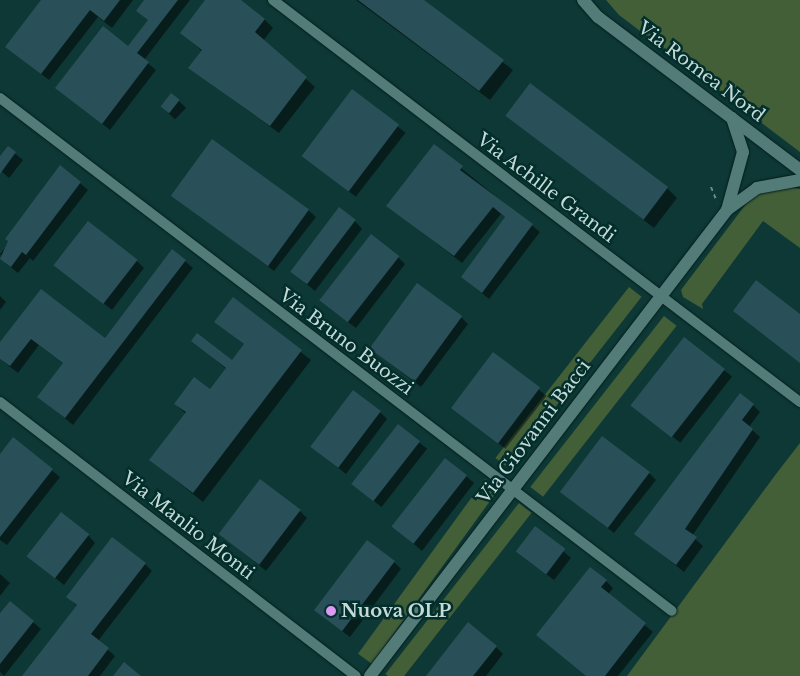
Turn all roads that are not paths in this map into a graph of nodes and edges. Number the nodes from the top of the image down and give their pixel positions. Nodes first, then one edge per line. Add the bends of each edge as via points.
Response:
1 (272, 0) edge
2 (583, 0) edge
3 (0, 98) edge
4 (732, 118) junction
5 (800, 170) edge
6 (800, 180) edge
7 (727, 210) junction
8 (660, 296) junction
9 (0, 402) edge
10 (800, 402) edge
11 (512, 489) junction
12 (672, 611) dead end
13 (356, 676) edge
14 (370, 676) edge

1 - 8 street, Via Achille Grandi
2 - 4 main road, Via Romea Nord via 598,16
3 - 11 street, Via Bruno Buozzi
4 - 5 main road, Via Romea Nord
4 - 7 main road, Via Giovanni Bacci via 743,152
6 - 7 main road, Via Giovanni Bacci via 757,188
7 - 8 main road, Via Giovanni Bacci
8 - 10 street, Via Achille Grandi
8 - 11 main road, Via Giovanni Bacci
9 - 13 street, Via Manlio Monti
11 - 12 street, Via Bruno Buozzi
11 - 14 main road, Via Giovanni Bacci

